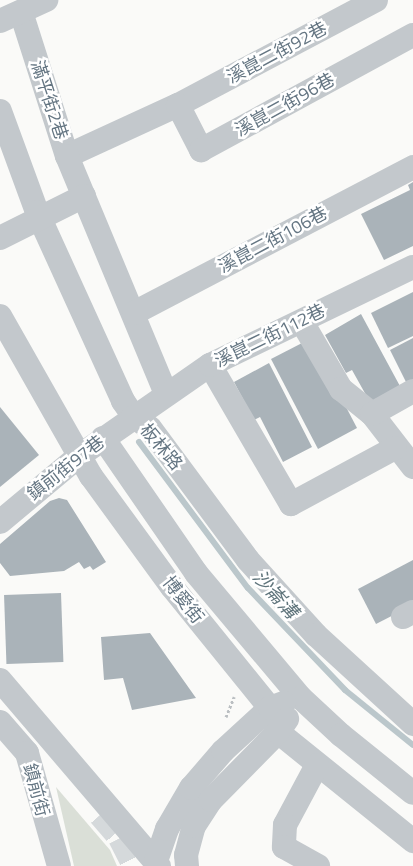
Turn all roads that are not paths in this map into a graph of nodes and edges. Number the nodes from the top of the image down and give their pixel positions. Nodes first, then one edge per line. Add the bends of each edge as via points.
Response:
1 (46, 0) edge
2 (376, 0) edge
3 (10, 17) edge
4 (413, 35) edge
5 (178, 105) junction
6 (0, 111) edge
7 (67, 156) junction
8 (413, 167) edge
9 (84, 196) junction
10 (40, 219) junction
11 (0, 238) edge
12 (413, 267) edge
13 (134, 313) junction
14 (0, 316) edge
15 (302, 322) junction
16 (210, 365) junction
17 (413, 391) edge
18 (166, 394) junction
19 (372, 414) junction
20 (134, 417) junction
21 (103, 438) junction
22 (395, 448) junction
23 (79, 456) junction
24 (413, 467) edge
25 (0, 522) edge
26 (0, 680) edge
27 (301, 698) junction
28 (270, 708) junction
29 (0, 722) edge
30 (413, 724) edge
31 (278, 732) junction
32 (317, 765) junction
33 (413, 793) edge
34 (413, 841) edge
35 (158, 863) edge
36 (59, 866) edge
37 (186, 866) edge
38 (318, 866) edge

1 - 3 street
2 - 5 street, 溪崑二街92巷
3 - 7 street, 滿平街2巷
4 - 5 street, 溪崑二街96巷 via 201,150
5 - 7 street, 滿平街2巷
6 - 10 street, 板林路
7 - 9 street
8 - 13 street, 溪崑二街106巷
9 - 10 street
9 - 13 street
10 - 11 street
10 - 20 street, 板林路 via 123,401
12 - 15 street, 溪崑二街112巷
13 - 18 street
14 - 23 street, 博愛街
15 - 16 street, 溪崑二街112巷
15 - 19 street via 341,389
16 - 18 street, 溪崑二街112巷
16 - 22 street via 291,504
17 - 19 street
18 - 20 street, 溪崑二街112巷
19 - 22 street
20 - 21 street, 鎮前街97巷
20 - 30 street, 板林路 via 150,428 248,560 310,628
21 - 23 street, 鎮前街97巷
21 - 27 street, 博愛街 via 196,573
22 - 24 street
23 - 25 street, 鎮前街97巷
23 - 28 street, 博愛街 via 172,587
26 - 35 street
27 - 28 street
27 - 31 street
27 - 33 street, 博愛街
28 - 31 street, 博愛街
28 - 35 street via 223,751 191,788 167,829
29 - 36 street, 鎮前街 via 27,753
31 - 32 street
31 - 37 street via 211,800 194,826
32 - 34 street
32 - 38 street via 285,825 284,846

